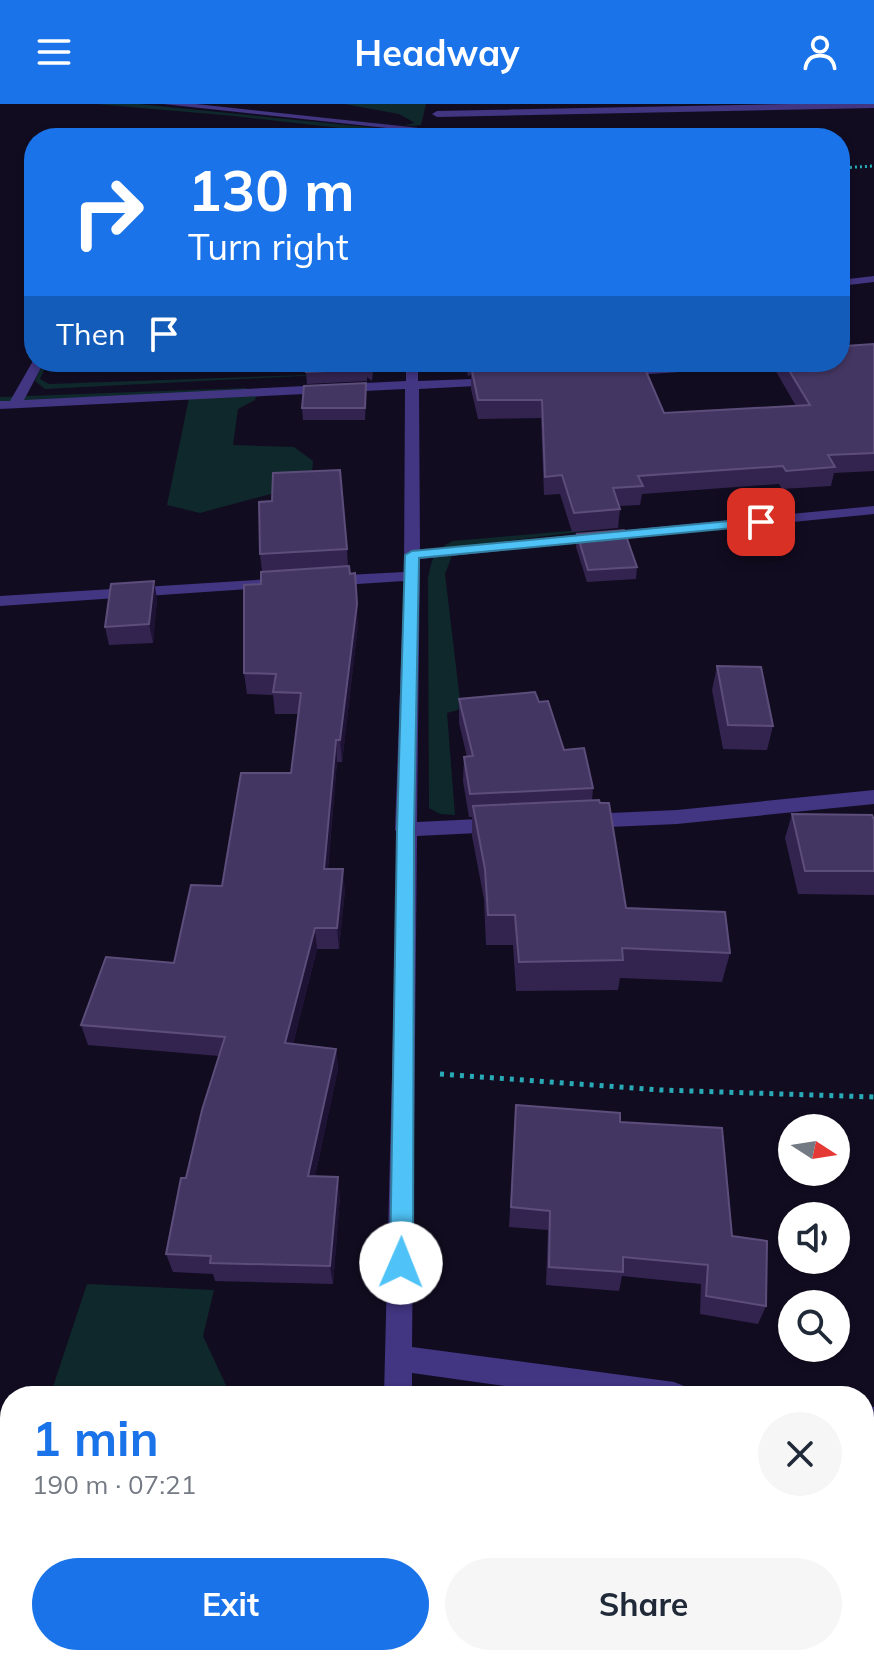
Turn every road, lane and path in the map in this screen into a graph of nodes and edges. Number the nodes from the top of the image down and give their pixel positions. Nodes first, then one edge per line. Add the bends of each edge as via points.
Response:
1 (168, 104) edge
2 (874, 105) edge
3 (438, 109) edge
4 (380, 128) edge
5 (874, 166) edge
6 (850, 167) edge
7 (874, 279) edge
8 (850, 282) edge
9 (33, 372) edge
10 (412, 372) edge
11 (629, 372) edge
12 (600, 374) edge
13 (507, 380) edge
14 (413, 386) junction
15 (15, 404) junction
16 (0, 405) edge
17 (874, 510) edge
18 (412, 555) junction
19 (411, 576) junction
20 (316, 582) edge
21 (285, 584) edge
22 (0, 601) edge
23 (874, 797) edge
24 (571, 822) edge
25 (526, 824) edge
26 (405, 830) junction
27 (405, 1071) junction
28 (874, 1097) edge
29 (399, 1358) junction
30 (398, 1386) edge
31 (602, 1386) edge

1 - 4 street
2 - 3 street
5 - 6 path
7 - 8 street
9 - 15 street
10 - 14 street
11 - 12 street
13 - 14 street
14 - 15 street
14 - 18 street
15 - 16 street
17 - 18 street
18 - 19 street
19 - 20 street
19 - 26 street
21 - 22 street
23 - 24 street
25 - 26 street
26 - 27 street
27 - 28 path via 661,1090
27 - 29 street
29 - 30 street
29 - 31 street

